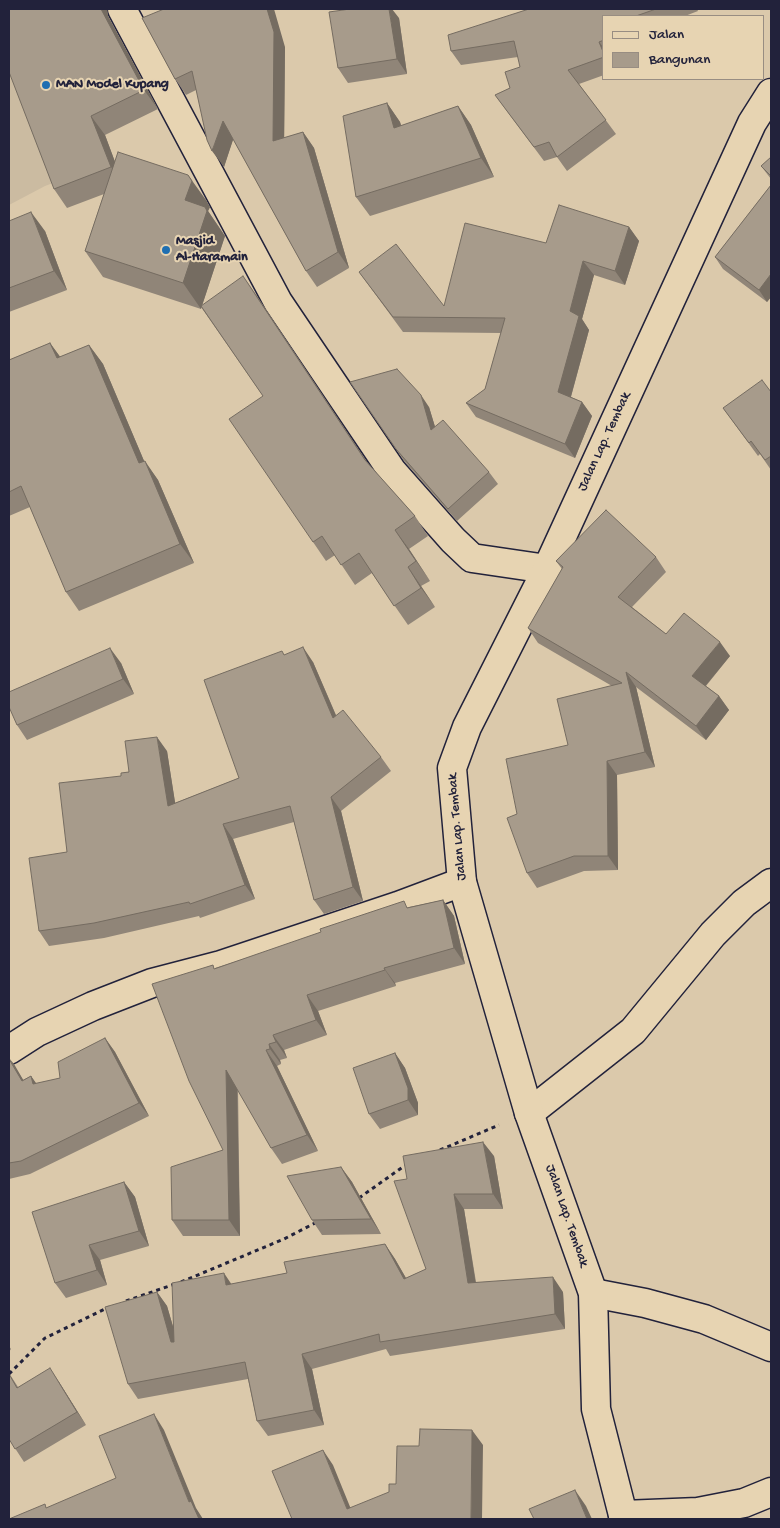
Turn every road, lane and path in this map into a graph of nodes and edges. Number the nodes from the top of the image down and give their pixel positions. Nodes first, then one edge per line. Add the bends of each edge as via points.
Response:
1 (122, 9) edge
2 (771, 93) edge
3 (546, 569) junction
4 (462, 882) junction
5 (771, 883) edge
6 (9, 1050) edge
7 (529, 1113) junction
8 (433, 1153) edge
9 (415, 1160) edge
10 (356, 1200) edge
11 (324, 1218) edge
12 (593, 1293) junction
13 (121, 1302) edge
14 (112, 1306) edge
15 (771, 1347) edge
16 (9, 1374) edge
17 (771, 1492) edge
18 (624, 1517) edge

1 - 3 street via 278,302 392,471 472,558
2 - 3 street, Jalan Lap. Tembak via 752,123
3 - 4 street, Jalan Lap. Tembak via 467,727 452,768
4 - 6 street via 221,965 152,983 37,1032
4 - 7 street, Jalan Lap. Tembak
5 - 7 street via 744,903 713,934 633,1031
7 - 8 path
7 - 12 street, Jalan Lap. Tembak
9 - 10 path
11 - 13 path via 195,1277
12 - 15 street via 704,1319
12 - 18 street, Jalan Lap. Tembak via 596,1409
14 - 16 path via 45,1338
17 - 18 street via 744,1503 698,1512

